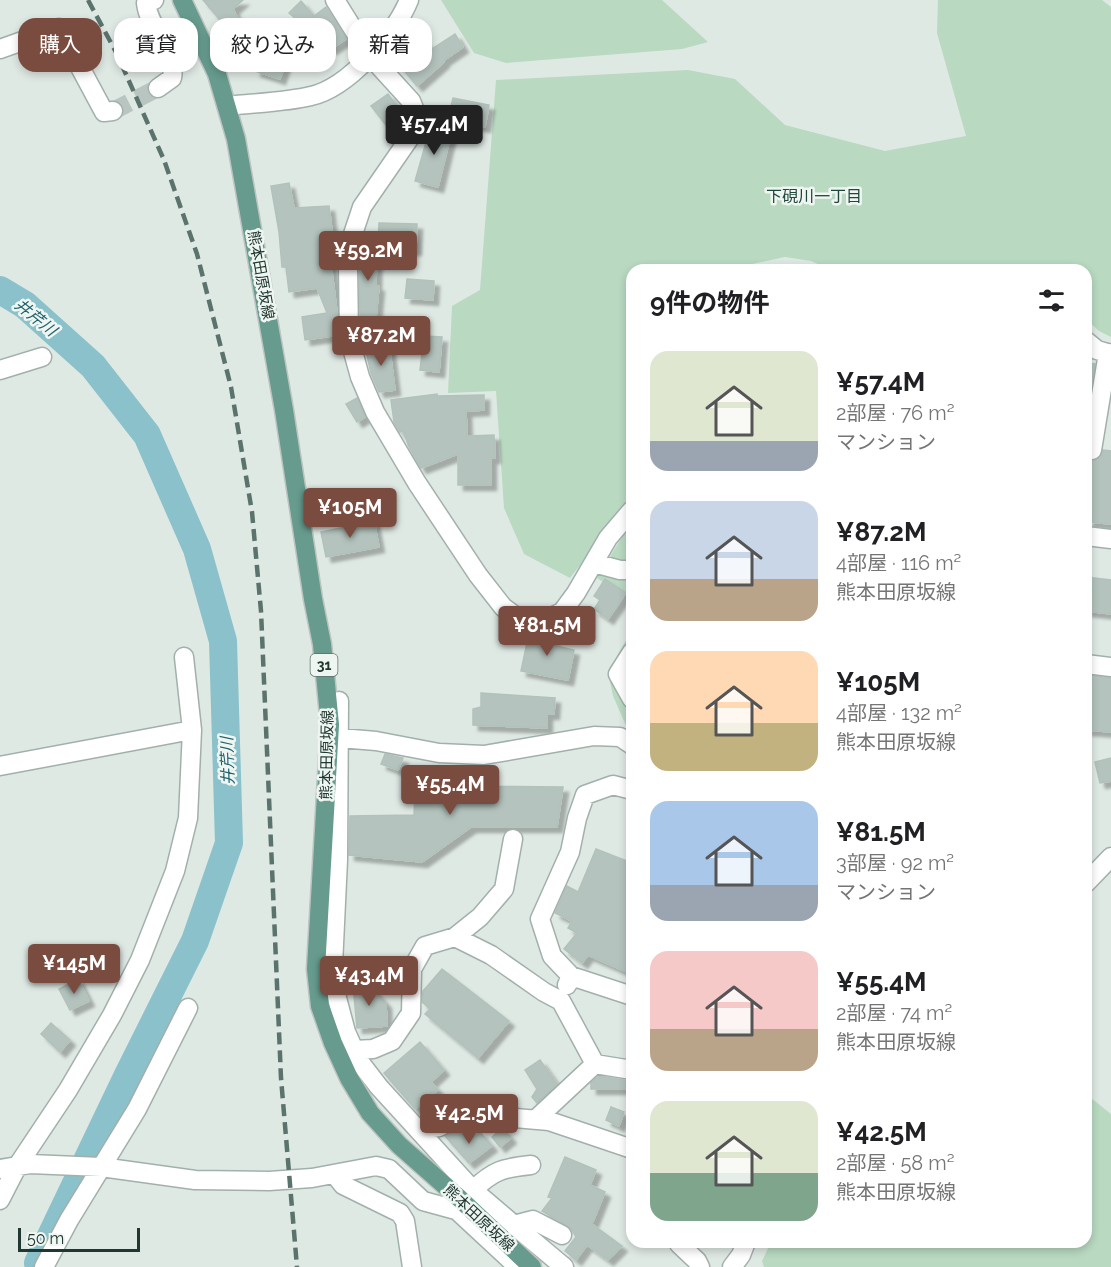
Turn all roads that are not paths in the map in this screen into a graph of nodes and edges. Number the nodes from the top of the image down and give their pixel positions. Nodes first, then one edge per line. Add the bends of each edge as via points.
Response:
1 (154, 0) edge
2 (182, 0) edge
3 (334, 0) edge
4 (409, 0) edge
5 (399, 18) edge
6 (348, 22) edge
7 (0, 49) edge
8 (351, 72) edge
9 (385, 72) edge
10 (158, 88) tunnel mouth
11 (228, 106) junction
12 (113, 111) dead end
13 (1092, 346) edge
14 (1110, 353) edge
15 (42, 357) dead end
16 (0, 370) edge
17 (1092, 450) dead end
18 (626, 517) edge
19 (1092, 537) edge
20 (1111, 539) edge
21 (594, 563) junction
22 (626, 570) edge
23 (184, 657) dead end
24 (626, 662) edge
25 (1092, 665) edge
26 (1111, 667) edge
27 (626, 689) edge
28 (339, 701) dead end
29 (192, 730) junction
30 (340, 738) junction
31 (626, 740) edge
32 (0, 766) edge
33 (626, 788) edge
34 (513, 839) dead end
35 (1111, 857) edge
36 (1092, 877) edge
37 (455, 937) junction
38 (570, 976) junction
39 (626, 994) edge
40 (561, 1001) junction
41 (188, 1008) dead end
42 (354, 1050) junction
43 (595, 1064) junction
44 (626, 1069) edge
45 (535, 1120) junction
46 (419, 1130) junction
47 (626, 1147) edge
48 (531, 1165) dead end
49 (16, 1166) edge
50 (101, 1167) junction
51 (334, 1175) junction
52 (458, 1196) junction
53 (0, 1200) edge
54 (514, 1225) junction
55 (562, 1236) dead end
56 (683, 1248) edge
57 (744, 1248) edge
58 (44, 1267) edge
59 (412, 1267) edge
60 (518, 1267) edge
61 (532, 1267) edge
62 (564, 1267) edge
63 (700, 1267) edge
64 (732, 1267) edge

1 - 10 street via 146,3 147,14 174,68 172,78
2 - 11 main road, 熊本田原坂線 / 31 via 218,74
3 - 6 street
4 - 5 street
7 - 12 street via 59,28 104,112
8 - 11 street via 330,89 311,96
9 - 21 street via 411,101 420,123 362,207 351,240 349,337 360,377 375,412 417,483 503,607 522,621 542,622 562,612
11 - 52 main road, 熊本田原坂線 / 31 via 250,210 322,644 330,725 316,969 320,1006 349,1078 370,1113 399,1145
13 - 14 street
14 - 17 street
15 - 16 street
18 - 21 street
19 - 20 street
21 - 22 street
23 - 29 street
24 - 27 street via 618,675
25 - 26 street
28 - 30 street
29 - 32 street
29 - 49 street via 188,818 175,871 144,949 112,1015 68,1090
30 - 31 street via 439,753 484,755 594,736
30 - 42 street via 333,965 337,998
33 - 38 street via 613,784 585,795 570,852 540,919 552,956
34 - 37 street via 504,888 480,917
35 - 36 street
37 - 40 street via 491,955
37 - 42 street via 425,946 412,969 411,1014 392,1041 373,1049
38 - 39 street
38 - 40 street
40 - 43 street
41 - 50 street via 137,1110
42 - 46 street via 379,1087
43 - 44 street
43 - 45 street
45 - 46 street via 462,1115 439,1127
45 - 47 street via 549,1121
46 - 52 street
48 - 52 street via 505,1168
49 - 50 street
49 - 53 street
50 - 51 street via 195,1180 298,1180
50 - 58 street
51 - 52 street via 376,1166 389,1169 423,1201
51 - 59 street via 343,1185 400,1213 405,1221
52 - 54 street
52 - 60 street
52 - 61 main road, 熊本田原坂線 / 31
54 - 55 street via 533,1220
54 - 62 street
56 - 63 street
57 - 64 street

